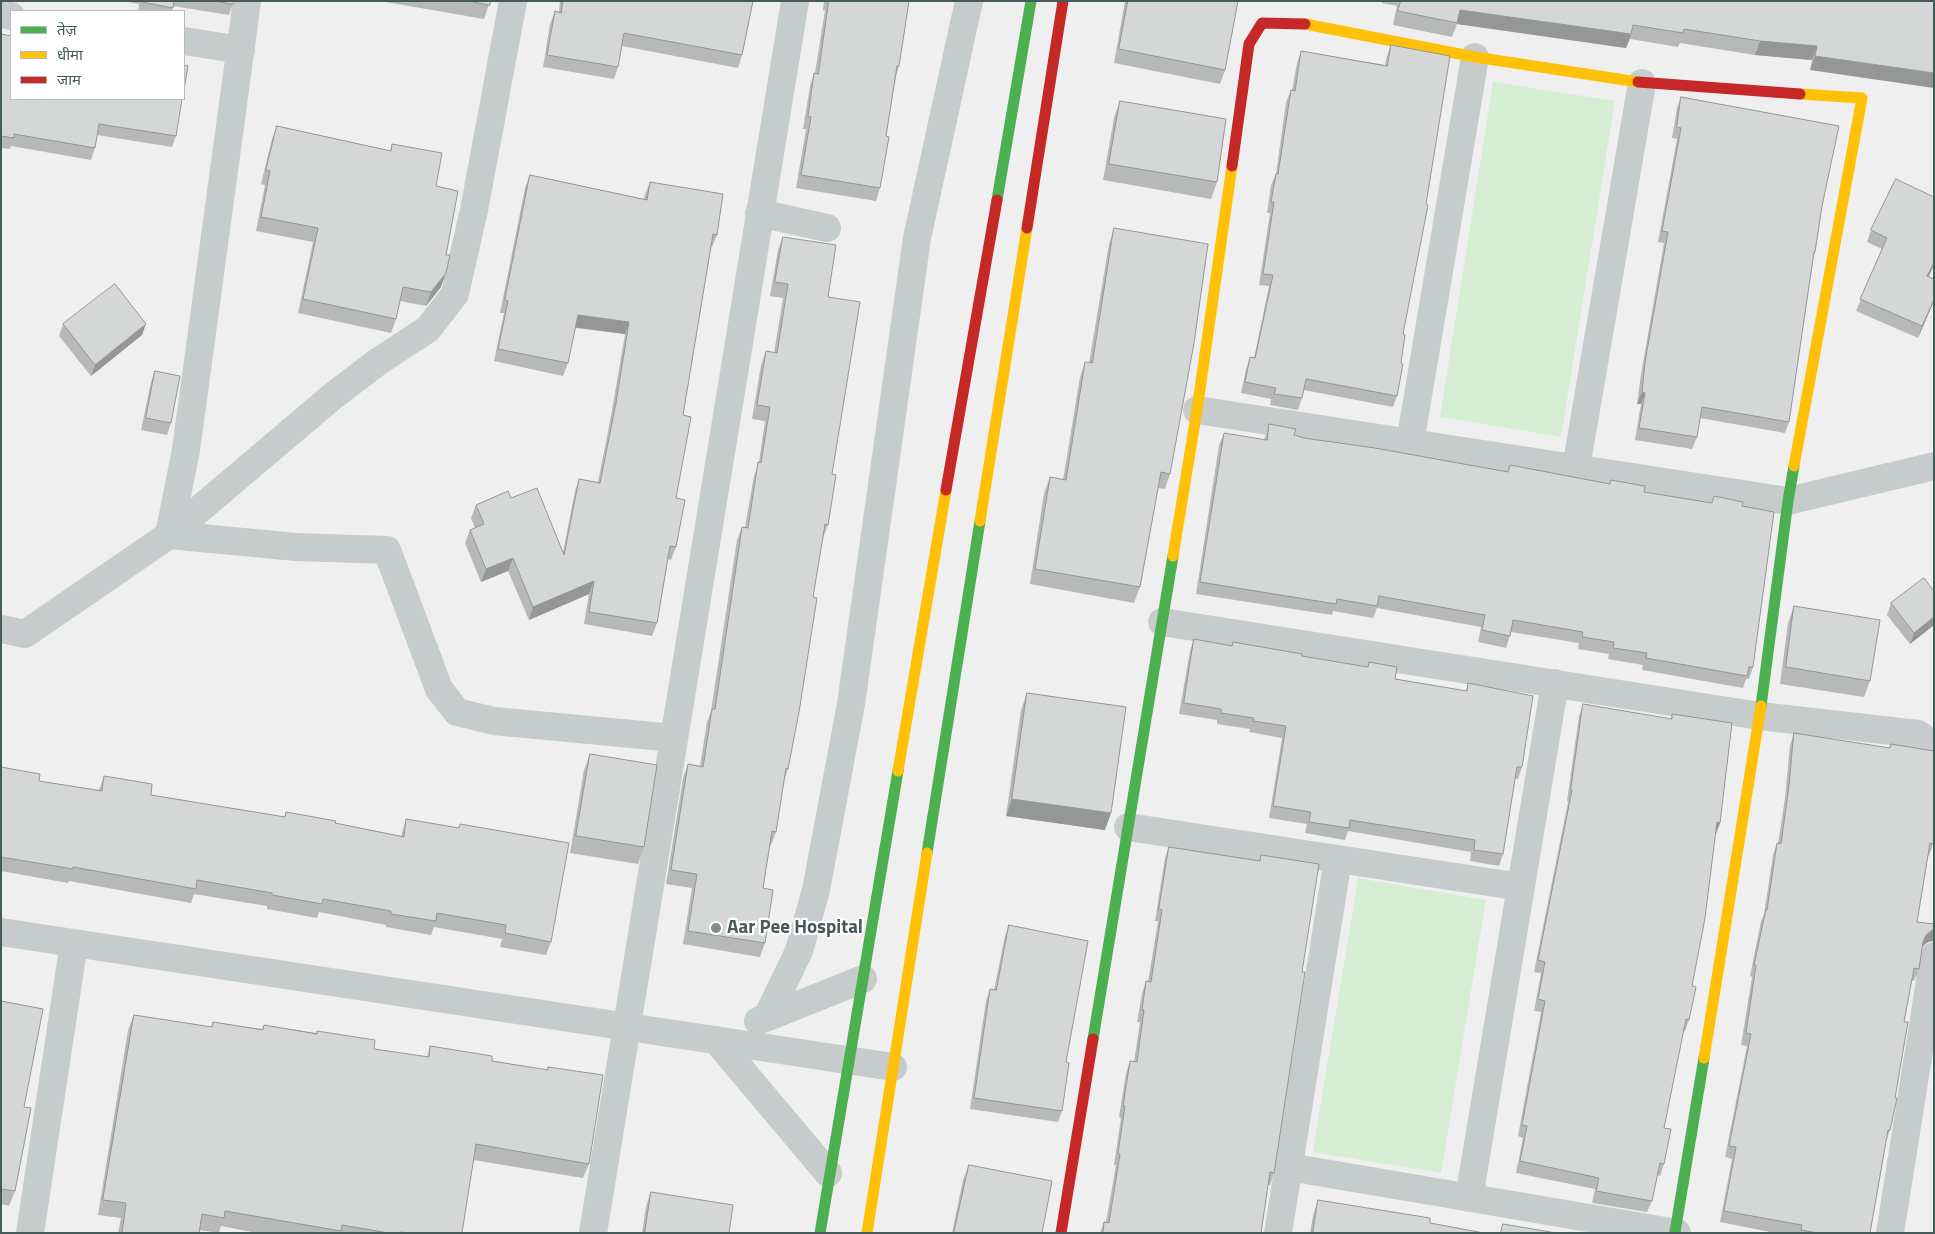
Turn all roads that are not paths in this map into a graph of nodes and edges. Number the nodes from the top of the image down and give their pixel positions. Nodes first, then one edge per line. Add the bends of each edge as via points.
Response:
1 (248, 1) edge
2 (514, 1) edge
3 (794, 1) edge
4 (969, 1) edge
5 (1030, 1) edge
6 (1063, 1) edge
7 (185, 42) edge
8 (241, 50) junction
9 (1475, 57) junction
10 (1642, 84) junction
11 (759, 213) junction
12 (827, 228) dead end
13 (1197, 410) junction
14 (1410, 443) junction
15 (1934, 466) edge
16 (1576, 468) junction
17 (1788, 500) junction
18 (169, 535) junction
19 (1162, 622) junction
20 (1, 629) edge
21 (1555, 683) junction
22 (1760, 716) junction
23 (674, 738) junction
24 (1934, 745) edge
25 (1128, 827) junction
26 (1338, 859) junction
27 (1521, 888) junction
28 (1, 932) edge
29 (74, 943) junction
30 (1934, 956) edge
31 (863, 978) junction
32 (767, 1017) junction
33 (627, 1026) junction
34 (716, 1040) junction
35 (1926, 1052) edge
36 (848, 1060) junction
37 (893, 1067) junction
38 (1288, 1167) junction
39 (828, 1173) junction
40 (1469, 1198) junction
41 (30, 1233) edge
42 (593, 1233) edge
43 (820, 1233) edge
44 (867, 1233) edge
45 (1061, 1233) edge
46 (1278, 1233) edge
47 (1676, 1233) edge
48 (1890, 1233) edge

1 - 8 street
2 - 18 street via 455,294 428,329 333,396
3 - 11 street
4 - 32 street via 917,238 851,704 816,890 799,952
5 - 31 street
6 - 37 street
7 - 8 street
8 - 18 street via 186,450
9 - 10 street
9 - 13 street via 1298,24 1262,23 1249,44
9 - 14 street
10 - 16 street
10 - 17 street via 1862,98
11 - 12 street
11 - 23 street
13 - 14 street
13 - 19 street
14 - 16 street
15 - 17 street
16 - 17 street
17 - 22 street
18 - 20 street via 25,634
18 - 23 street via 296,547 387,550 438,689 457,712 494,721
19 - 21 street
19 - 25 street
21 - 22 street
21 - 27 street
22 - 24 street via 1918,734
22 - 47 street
23 - 33 street
25 - 26 street
25 - 45 street
26 - 27 street
26 - 38 street
27 - 40 street
28 - 29 street
29 - 33 street
29 - 41 street
30 - 35 street
31 - 32 street
31 - 36 street
32 - 34 street
33 - 34 street
33 - 42 street
34 - 36 street
34 - 39 street
35 - 48 street
36 - 37 street
36 - 39 street
37 - 44 street
38 - 40 street
38 - 46 street
39 - 43 street
40 - 47 street

